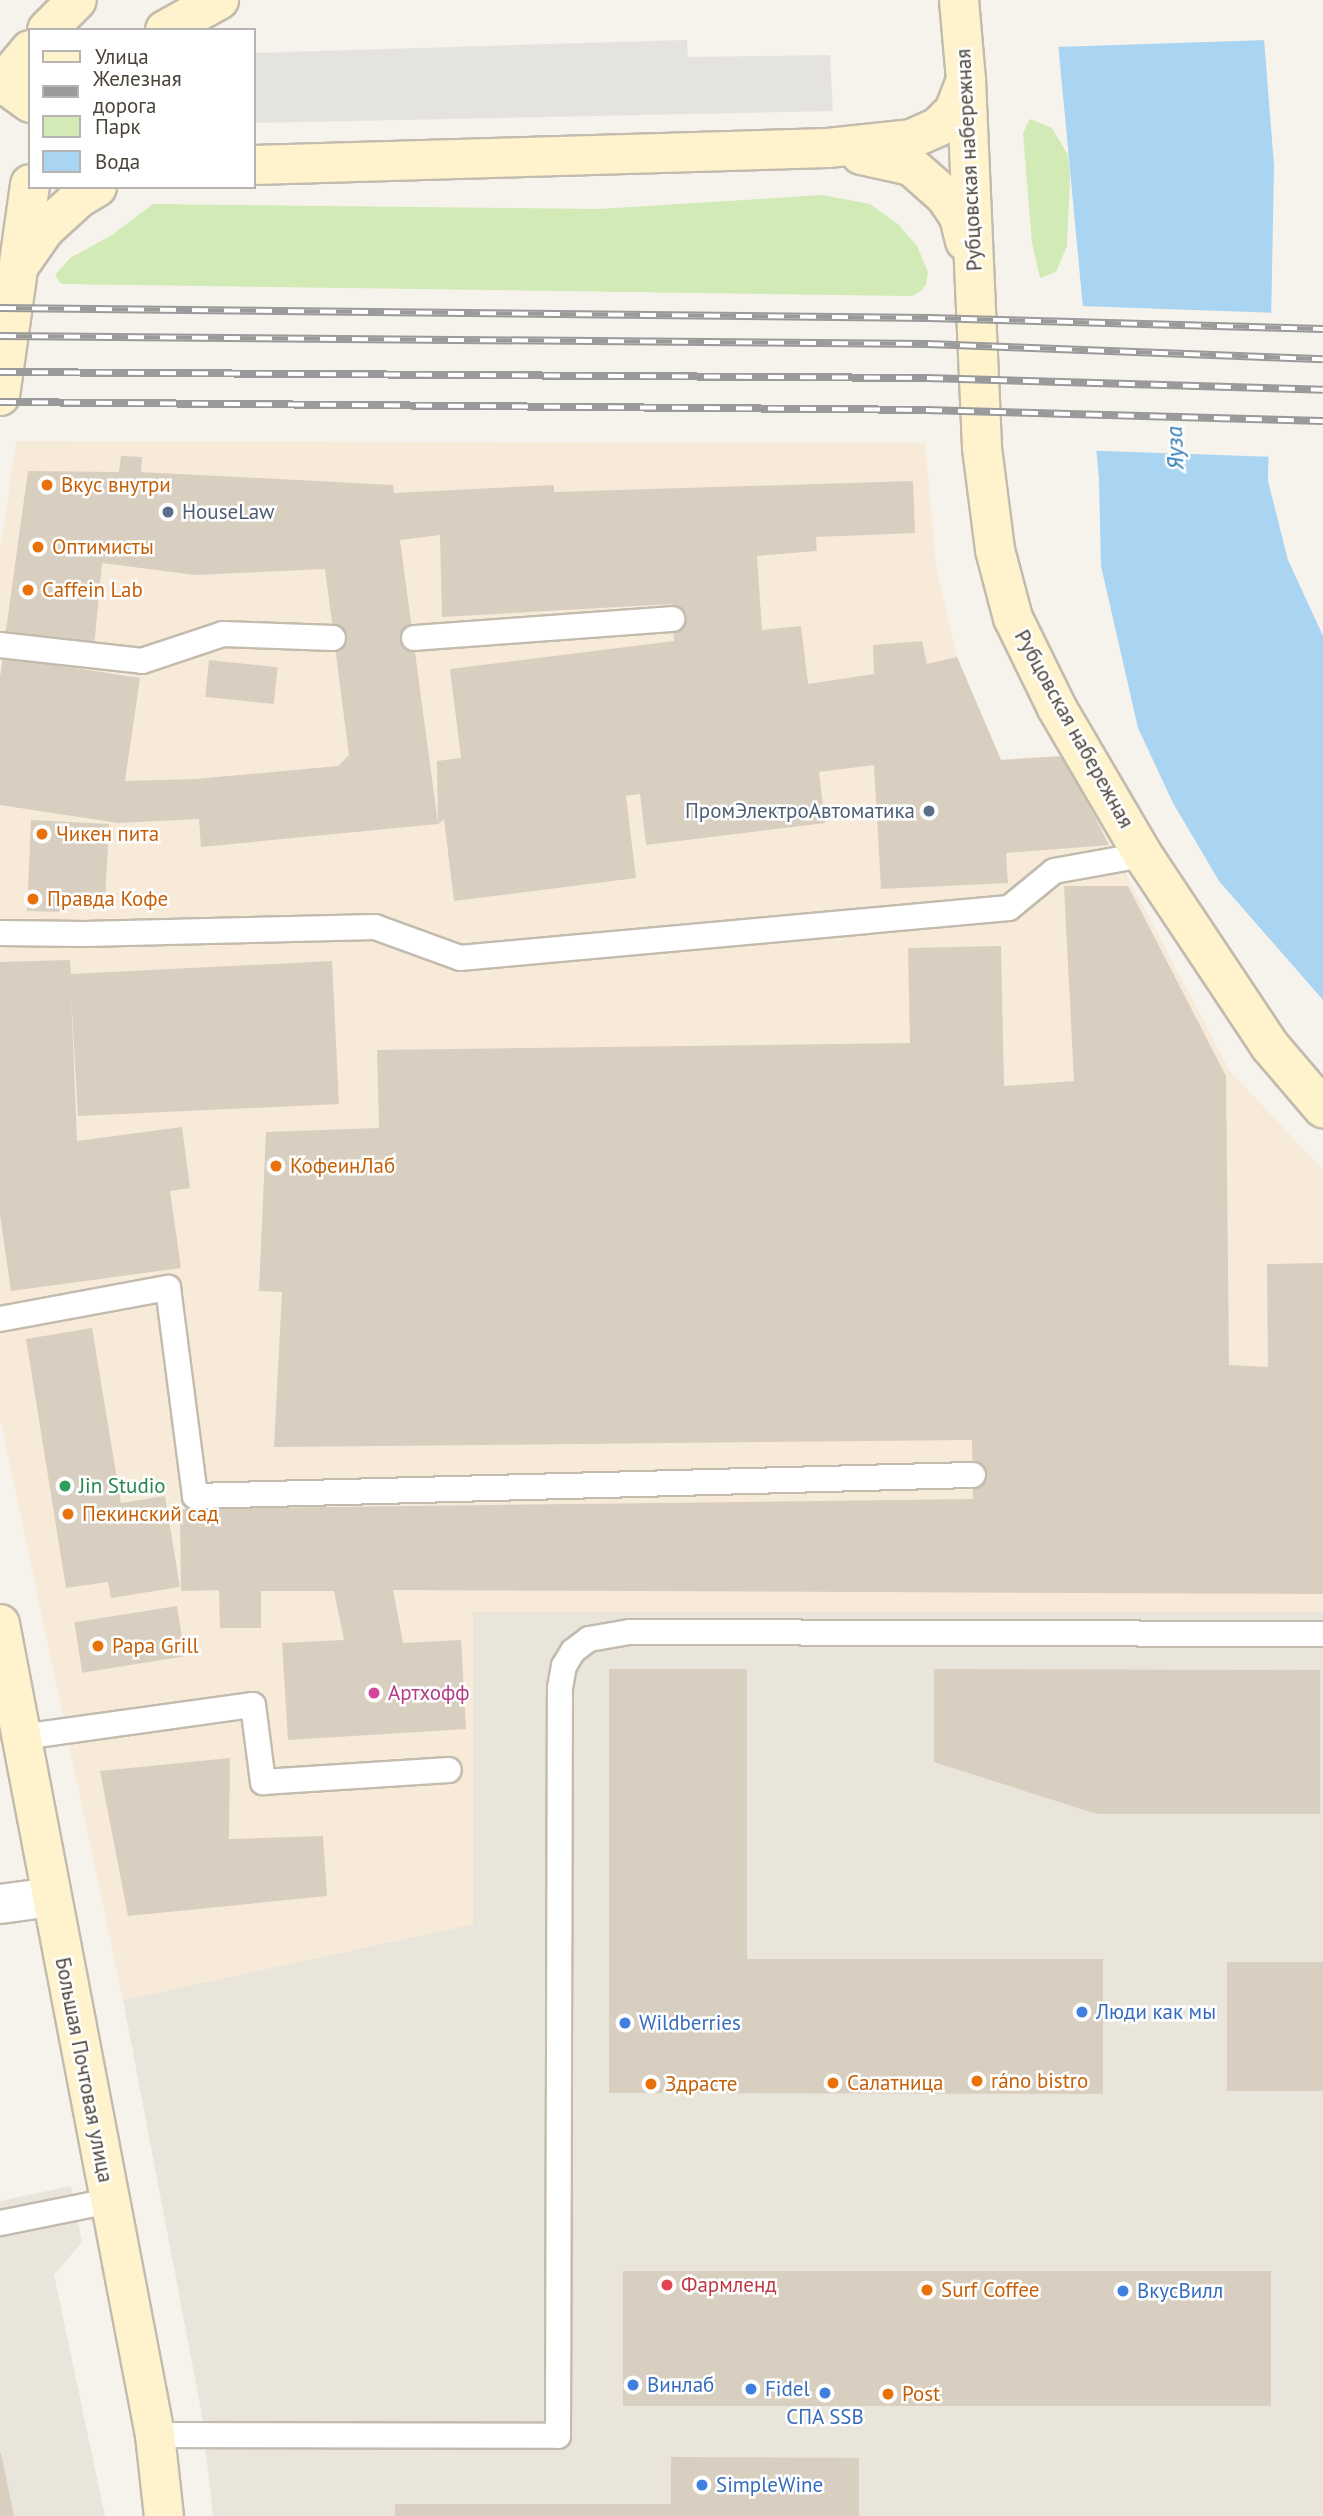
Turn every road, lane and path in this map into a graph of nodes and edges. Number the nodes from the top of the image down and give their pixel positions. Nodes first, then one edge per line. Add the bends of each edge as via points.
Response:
1 (959, 0) edge
2 (207, 11) edge
3 (169, 28) edge
4 (28, 53) edge
5 (966, 80) junction
6 (8, 88) edge
7 (828, 148) junction
8 (256, 165) edge
9 (29, 189) edge
10 (53, 189) edge
11 (94, 189) edge
12 (18, 268) junction
13 (975, 278) junction
14 (0, 396) edge
15 (673, 619) dead end
16 (333, 638) dead end
17 (414, 638) dead end
18 (0, 645) edge
19 (1143, 855) junction
20 (0, 933) edge
21 (1323, 1108) edge
22 (0, 1318) edge
23 (972, 1475) dead end
24 (0, 1624) edge
25 (1323, 1634) edge
26 (4, 1668) edge
27 (22, 1737) junction
28 (449, 1770) dead end
29 (52, 1897) junction
30 (0, 1904) edge
31 (109, 2201) junction
32 (0, 2223) edge
33 (155, 2435) junction
34 (164, 2516) edge

1 - 5 main road, Рубцовская набережная
2 - 3 main road
4 - 6 main road
5 - 7 main road via 954,111 938,127 911,139
5 - 13 main road, Рубцовская набережная
7 - 8 main road
7 - 13 main road via 911,166 919,173 945,196 959,217
9 - 12 main road
10 - 12 main road
11 - 12 main road via 45,229
12 - 14 main road
13 - 19 main road, Рубцовская набережная via 982,449 995,550 1013,618 1057,708
15 - 17 lane
16 - 18 lane via 223,634 142,661
19 - 20 lane via 1054,872 1009,908 460,958 375,927
19 - 21 main road, Рубцовская набережная via 1270,1046
22 - 23 lane via 168,1288 195,1496
24 - 26 main road, Большая Почтовая улица
25 - 33 lane via 628,1632 589,1639 573,1651 564,1666 560,1688 558,2436
26 - 27 main road, Большая Почтовая улица
27 - 28 lane via 253,1705 263,1782
27 - 29 main road, Большая Почтовая улица
29 - 30 street
29 - 31 main road, Большая Почтовая улица
31 - 32 lane
31 - 33 main road, Большая Почтовая улица
33 - 34 main road, Большая Почтовая улица

